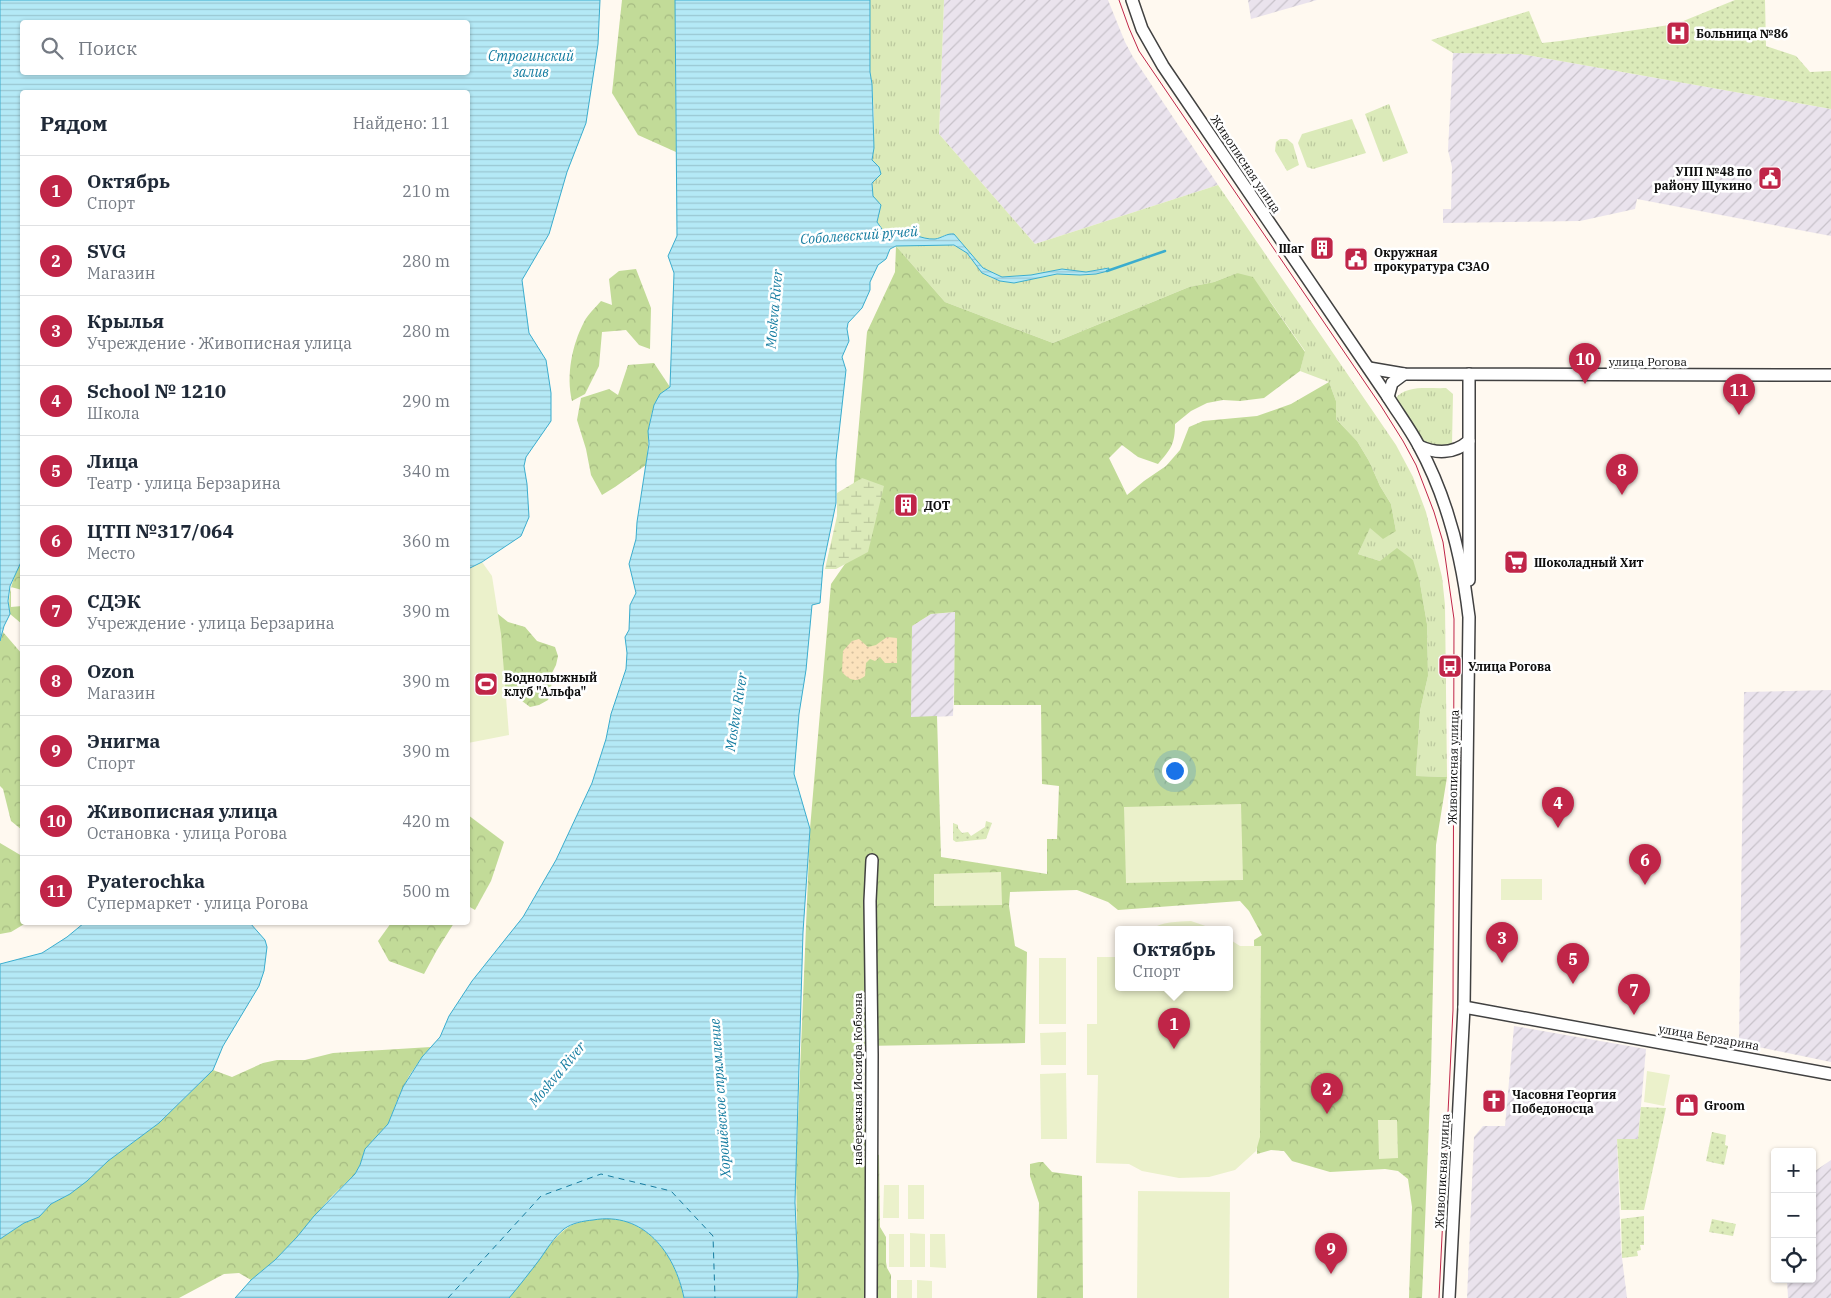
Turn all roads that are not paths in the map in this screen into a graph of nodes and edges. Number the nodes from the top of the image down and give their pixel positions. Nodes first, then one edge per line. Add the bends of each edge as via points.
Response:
1 (1132, 0) edge
2 (1369, 368) junction
3 (1404, 374) junction
4 (1469, 374) junction
5 (1831, 375) edge
6 (1388, 397) junction
7 (1469, 441) junction
8 (1419, 446) junction
9 (1469, 617) junction
10 (872, 860) dead end
11 (1464, 1007) junction
12 (1831, 1074) edge
13 (871, 1298) edge
14 (1449, 1298) edge

1 - 2 street, Живописная улица via 1142,29 1163,66
2 - 3 street, улица Рогова
2 - 6 street, Живописная улица
3 - 4 street, улица Рогова
3 - 6 street via 1392,383
4 - 5 street, улица Рогова
4 - 7 street
6 - 8 street, Живописная улица
7 - 8 street via 1451,451
7 - 9 street
8 - 9 street, Живописная улица via 1453,527
9 - 11 street, Живописная улица
10 - 13 street, набережная Иосифа Кобзона
11 - 12 street, улица Берзарина
11 - 14 street, Живописная улица

